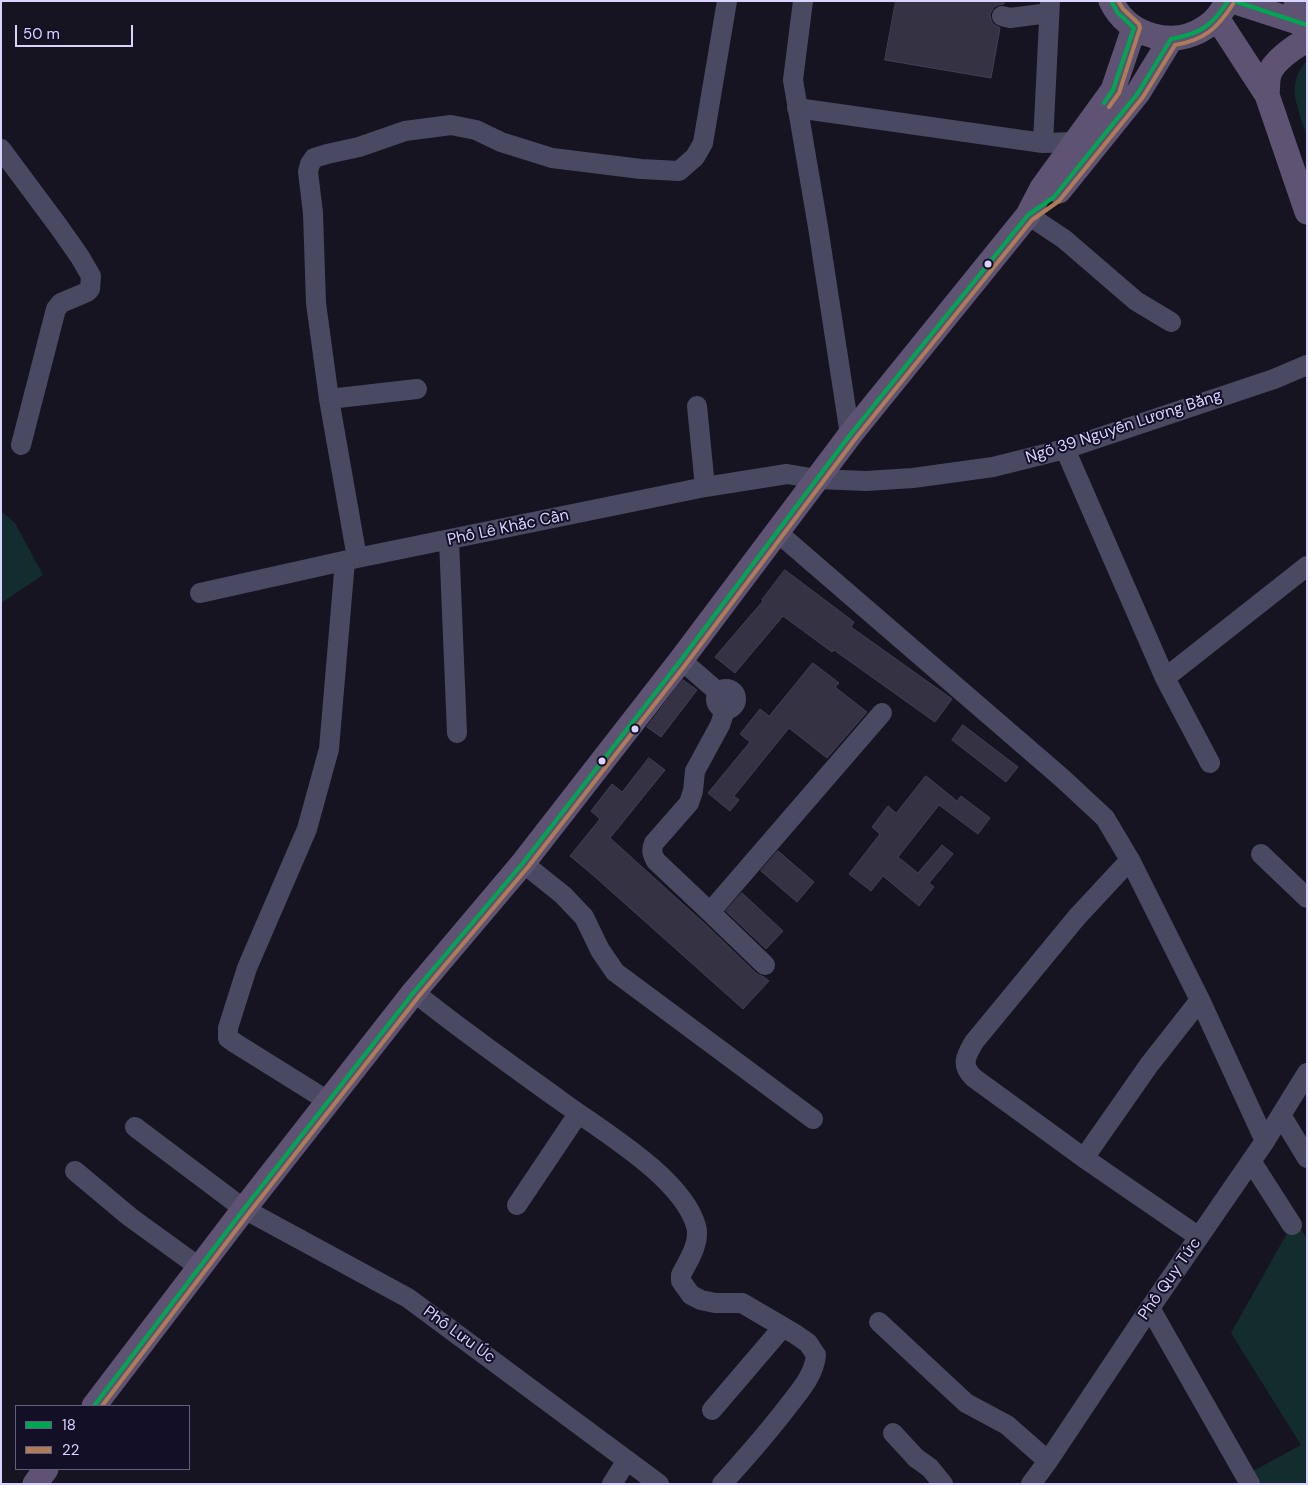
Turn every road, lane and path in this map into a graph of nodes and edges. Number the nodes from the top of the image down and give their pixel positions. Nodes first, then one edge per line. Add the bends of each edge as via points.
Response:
1 (727, 1) edge
2 (803, 1) edge
3 (1112, 1) edge
4 (1296, 1) edge
5 (1307, 5) edge
6 (1050, 7) edge
7 (1226, 7) edge
8 (1002, 16) dead end
9 (1307, 25) edge
10 (1134, 28) junction
11 (1171, 39) junction
12 (1307, 40) edge
13 (1267, 95) junction
14 (797, 108) junction
15 (1075, 142) junction
16 (1043, 143) junction
17 (1, 149) edge
18 (1307, 212) edge
19 (1028, 215) junction
20 (1171, 322) dead end
21 (1307, 364) edge
22 (417, 389) dead end
23 (329, 399) junction
24 (698, 406) dead end
25 (850, 435) junction
26 (21, 445) dead end
27 (1065, 449) junction
28 (817, 479) junction
29 (705, 487) junction
30 (777, 532) junction
31 (449, 540) junction
32 (352, 559) junction
33 (1307, 566) edge
34 (200, 593) dead end
35 (682, 660) junction
36 (1165, 678) junction
37 (882, 713) dead end
38 (457, 733) dead end
39 (1210, 763) dead end
40 (1260, 854) dead end
41 (1130, 860) junction
42 (523, 863) junction
43 (1307, 898) edge
44 (710, 912) junction
45 (765, 965) dead end
46 (414, 992) junction
47 (1200, 1000) junction
48 (1307, 1073) edge
49 (328, 1101) junction
50 (578, 1114) junction
51 (1281, 1115) junction
52 (813, 1119) dead end
53 (135, 1127) dead end
54 (1265, 1141) junction
55 (1084, 1158) junction
56 (1307, 1158) edge
57 (1251, 1162) junction
58 (75, 1171) dead end
59 (517, 1205) dead end
60 (244, 1209) junction
61 (1292, 1225) dead end
62 (1199, 1237) junction
63 (200, 1267) junction
64 (1150, 1308) junction
65 (879, 1322) dead end
66 (782, 1327) junction
67 (95, 1405) edge
68 (712, 1410) dead end
69 (893, 1433) dead end
70 (627, 1460) junction
71 (1048, 1460) junction
72 (45, 1470) edge
73 (35, 1484) edge
74 (612, 1484) edge
75 (659, 1484) edge
76 (722, 1484) edge
77 (943, 1484) edge
78 (1031, 1484) edge
79 (1250, 1484) edge

1 - 23 street via 703,143 695,157 679,171 552,158 501,142 476,130 451,125 405,131 314,158 308,172 316,303
2 - 14 street via 793,80
3 - 10 main road via 1118,13
4 - 5 main road
6 - 8 street via 1010,18
6 - 16 street
7 - 9 main road
7 - 11 main road via 1208,27
7 - 13 main road
10 - 11 main road via 1145,34
10 - 15 main road via 1113,90
11 - 19 main road via 1138,93 1054,197
12 - 13 main road via 1294,46 1269,74
13 - 18 main road
14 - 16 street
14 - 25 street
15 - 16 street
15 - 19 main road via 1042,188
17 - 26 street via 91,276 87,292 56,309
19 - 20 street via 1064,239 1136,301
19 - 25 main road
21 - 27 street, Ngõ 39 Nguyễn Lương Bằng via 1274,379
22 - 23 street
23 - 32 street
24 - 29 street
25 - 28 main road
27 - 28 street, Ngõ 39 Nguyễn Lương Bằng via 993,466 913,478 866,482
27 - 36 street
28 - 29 street, Phố Lê Khắc Cần via 787,474
28 - 30 main road
29 - 31 street, Phố Lê Khắc Cần
30 - 35 main road
30 - 41 street via 1076,791 1105,818
31 - 32 street, Phố Lê Khắc Cần
31 - 38 street
32 - 34 street, Phố Lê Khắc Cần
32 - 49 street via 330,749 307,829 247,968 228,1028 228,1038
33 - 36 street
35 - 42 main road
35 - 44 street via 721,701 720,725 695,771 689,803 654,843 652,854
36 - 39 street
37 - 44 street
40 - 43 street
41 - 47 street
41 - 55 street via 974,1042 965,1064 974,1078
42 - 46 main road
42 - 52 street via 563,895 584,917 615,972
44 - 45 street
46 - 49 main road
46 - 50 street
47 - 54 street
47 - 55 street via 1149,1065
48 - 51 street, Phố Quy Tức
49 - 60 main road
50 - 59 street
50 - 66 street via 625,1145 663,1178 688,1208 696,1226 697,1239 680,1281 691,1294 715,1303 742,1303
51 - 54 street, Phố Quy Tức
51 - 56 street
53 - 60 street, Phố Lưu Úc
54 - 57 street, Phố Quy Tức
55 - 62 street
57 - 61 street
57 - 62 street, Phố Quy Tức
58 - 63 street via 130,1217
60 - 63 main road
60 - 70 street, Phố Lưu Úc via 408,1298
62 - 64 street, Phố Quy Tức
63 - 67 main road
64 - 71 street, Phố Quy Tức
64 - 79 street
65 - 71 street via 966,1403 1007,1425
66 - 68 street
66 - 76 street via 808,1343 816,1355 815,1364 805,1383
69 - 77 street
70 - 74 street
70 - 75 street, Phố Lưu Úc
71 - 78 street, Phố Quy Tức
72 - 73 main road

